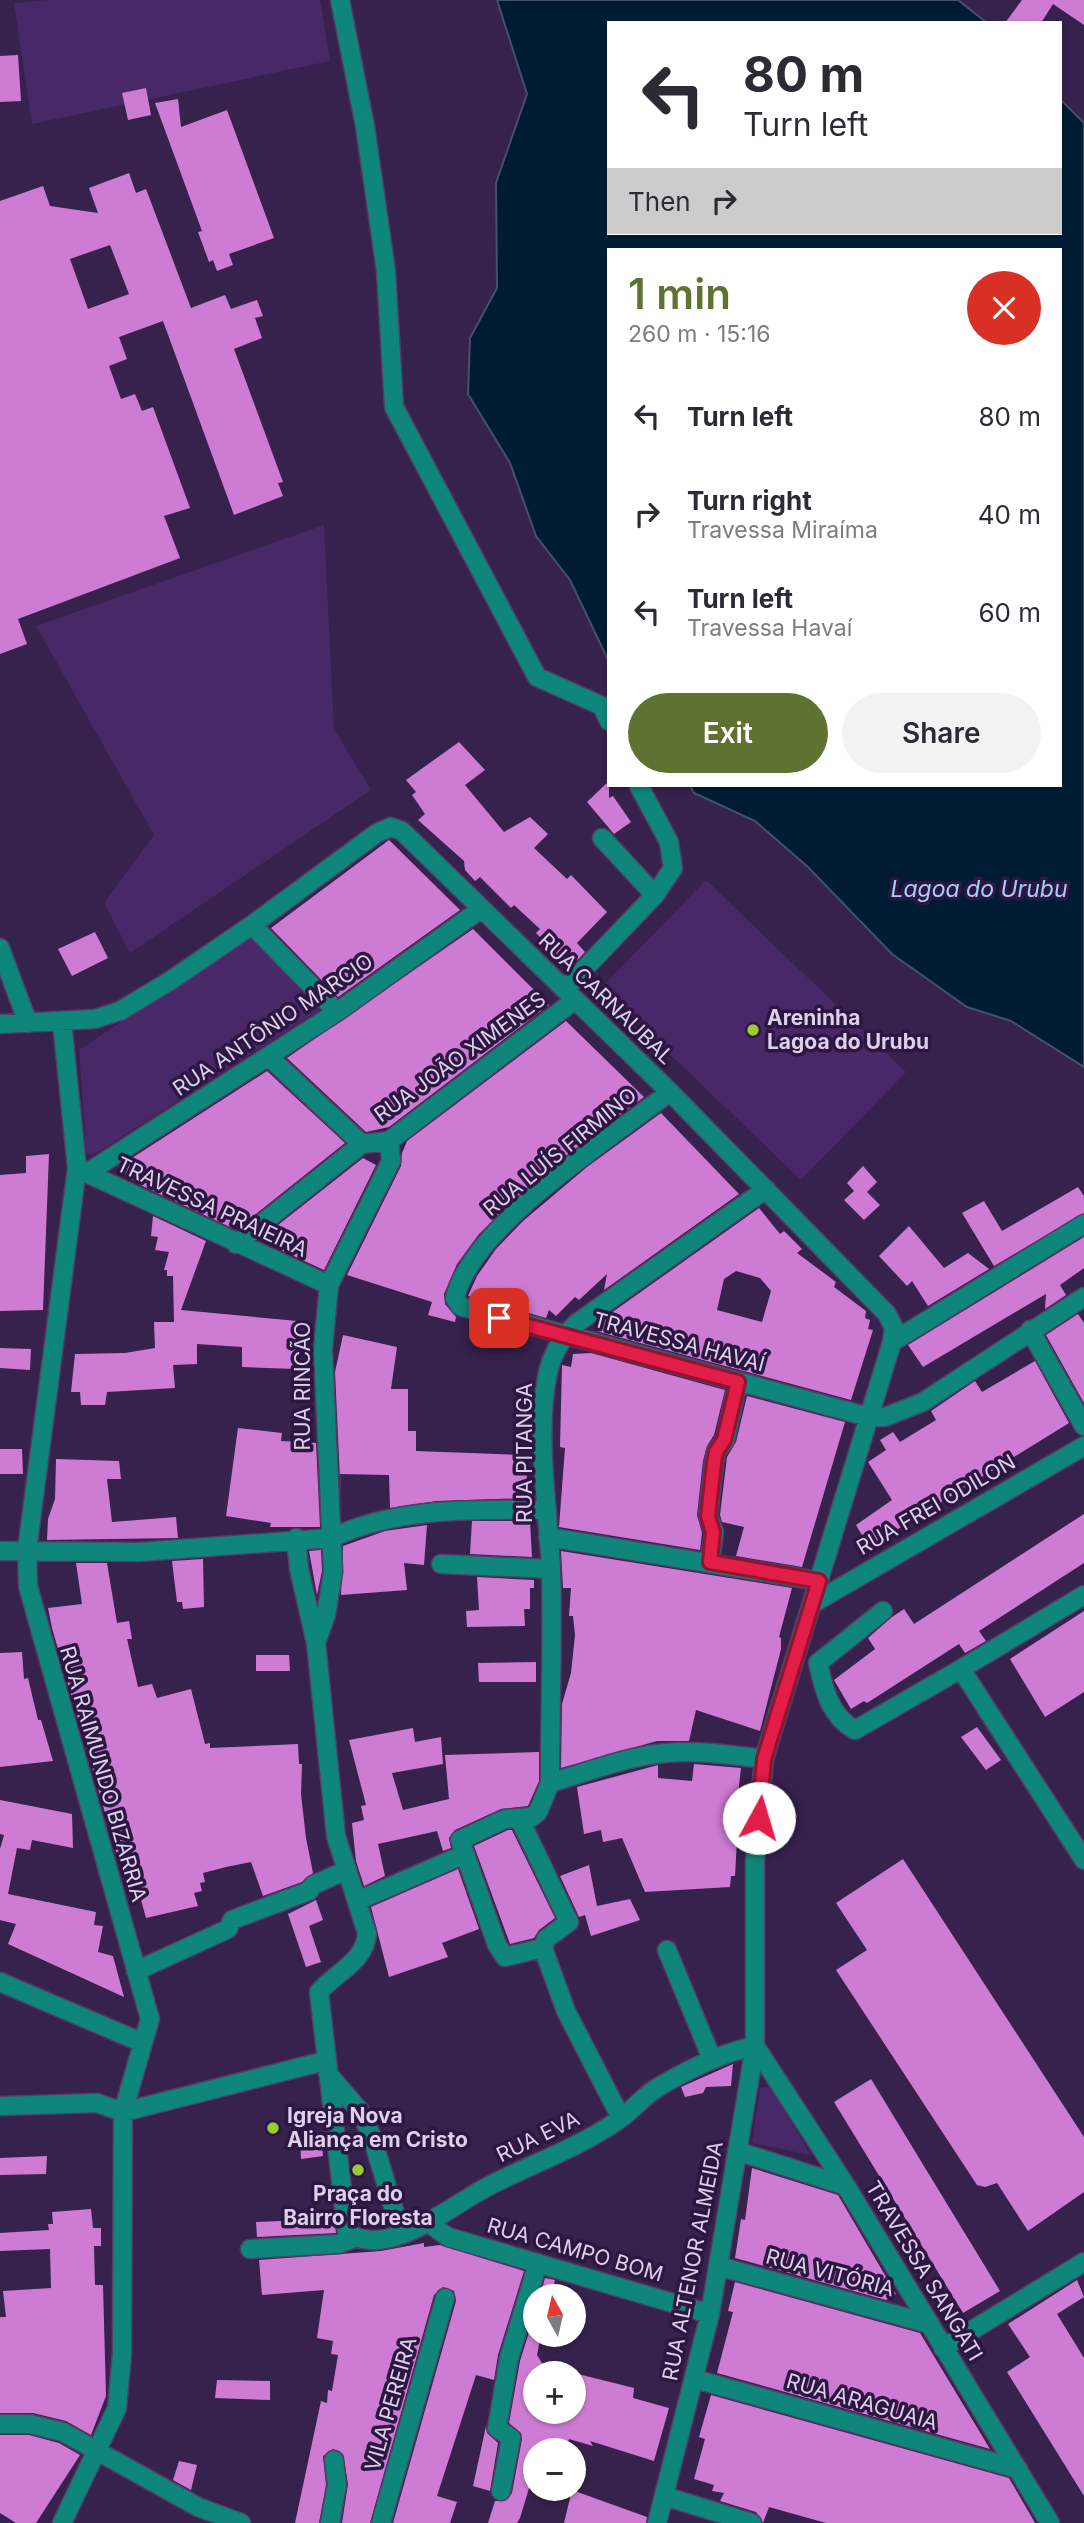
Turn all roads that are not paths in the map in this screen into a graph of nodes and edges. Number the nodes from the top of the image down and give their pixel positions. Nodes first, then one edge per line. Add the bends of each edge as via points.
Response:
1 (340, 0) edge
2 (607, 717) edge
3 (639, 787) edge
4 (602, 838) dead end
5 (655, 895) junction
6 (481, 909) junction
7 (252, 925) junction
8 (0, 948) edge
9 (570, 994) junction
10 (337, 1012) junction
11 (62, 1022) junction
12 (28, 1023) junction
13 (0, 1024) edge
14 (269, 1057) junction
15 (670, 1093) junction
16 (389, 1142) junction
17 (362, 1144) junction
18 (82, 1171) junction
19 (766, 1189) junction
20 (1084, 1224) edge
21 (236, 1244) junction
22 (329, 1285) junction
23 (1084, 1297) edge
24 (478, 1312) joint
25 (1030, 1330) junction
26 (563, 1335) junction
27 (892, 1342) junction
28 (738, 1382) junction
29 (869, 1417) junction
30 (1084, 1426) edge
31 (1084, 1446) edge
32 (547, 1510) junction
33 (548, 1536) junction
34 (296, 1538) junction
35 (332, 1538) junction
36 (27, 1550) junction
37 (0, 1551) edge
38 (710, 1562) junction
39 (441, 1564) dead end
40 (551, 1569) junction
41 (819, 1581) junction
42 (1084, 1595) edge
43 (811, 1604) junction
44 (883, 1611) dead end
45 (316, 1643) junction
46 (961, 1669) junction
47 (764, 1759) junction
48 (550, 1783) junction
49 (520, 1820) junction
50 (463, 1855) junction
51 (1084, 1860) edge
52 (347, 1870) junction
53 (357, 1901) junction
54 (543, 1948) junction
55 (667, 1950) dead end
56 (136, 1971) junction
57 (0, 1982) edge
58 (143, 2043) junction
59 (755, 2046) junction
60 (712, 2059) junction
61 (326, 2067) junction
62 (0, 2106) edge
63 (123, 2112) junction
64 (621, 2118) junction
65 (737, 2151) junction
66 (846, 2186) junction
67 (430, 2224) junction
68 (401, 2233) junction
69 (354, 2238) junction
70 (250, 2249) dead end
71 (1084, 2262) edge
72 (538, 2263) junction
73 (718, 2266) junction
74 (445, 2298) dead end
75 (710, 2314) junction
76 (930, 2324) junction
77 (943, 2348) junction
78 (695, 2379) junction
79 (0, 2424) edge
80 (98, 2449) junction
81 (334, 2460) dead end
82 (1018, 2469) junction
83 (501, 2491) dead end
84 (664, 2496) junction
85 (62, 2523) edge
86 (241, 2523) edge
87 (330, 2523) edge
88 (381, 2523) edge
89 (657, 2523) edge
90 (752, 2523) edge
91 (1050, 2523) edge

1 - 2 street via 365,126 386,271 394,407 537,677 602,706
3 - 5 street, RUA JOÃO XIMENES via 673,855 673,868
4 - 5 street
5 - 9 street, RUA JOÃO XIMENES
6 - 7 street, RUA CARNAUBAL via 402,831 391,827
6 - 9 street, RUA CARNAUBAL
6 - 10 street, RUA ANTÔNIO MARCIO
7 - 10 street
7 - 11 street, RUA CARNAUBAL via 120,1011
8 - 12 street
9 - 15 street, RUA CARNAUBAL
9 - 16 street, RUA JOÃO XIMENES
10 - 14 street, RUA ANTÔNIO MARCIO
11 - 12 street, RUA CARNAUBAL
11 - 18 street, RUA RAIMUNDO BIZARRIA
12 - 13 street, RUA CARNAUBAL
14 - 17 street
14 - 18 street, RUA ANTÔNIO MARCIO
15 - 19 street, RUA CARNAUBAL
15 - 24 street, RUA LUÍS FIRMINO via 541,1190 495,1233 475,1257 455,1298 460,1306
16 - 17 street, RUA JOÃO XIMENES
16 - 22 street, RUA RINCÃO via 391,1161
17 - 21 street, RUA JOÃO XIMENES
18 - 21 street, TRAVESSA PRAIEIRA
18 - 36 street, RUA RAIMUNDO BIZARRIA
19 - 26 street
19 - 27 street, RUA CARNAUBAL via 887,1314 894,1328
20 - 27 street
21 - 22 street, TRAVESSA PRAIEIRA
22 - 35 street, RUA RINCÃO via 323,1349
23 - 25 street
24 - 26 street, TRAVESSA HAVAÍ
25 - 29 street via 923,1402 885,1417
25 - 30 street
26 - 28 street, TRAVESSA HAVAÍ
26 - 32 street, RUA PITANGA via 547,1377
27 - 29 street
28 - 29 street, TRAVESSA HAVAÍ
28 - 38 street via 724,1440 716,1452 708,1516 713,1532
29 - 41 street
31 - 43 street, RUA FREI ODILON
32 - 33 street, RUA PITANGA
32 - 35 street via 410,1516 356,1526
33 - 38 street
33 - 40 street, RUA PITANGA
34 - 35 street
34 - 36 street via 139,1552
34 - 45 street, RUA RINCÃO
35 - 45 street, RUA RINCÃO via 331,1592
36 - 37 street
36 - 56 street, RUA RAIMUNDO BIZARRIA via 28,1586 37,1625
38 - 41 street
39 - 40 street
40 - 48 street, RUA PITANGA
41 - 43 street
42 - 46 street
43 - 47 street, RUA ALTENOR ALMEIDA
44 - 46 street via 818,1663 841,1722 855,1730
45 - 52 street, RUA RINCÃO via 336,1836
46 - 51 street
47 - 48 street via 665,1753
47 - 59 street, RUA ALTENOR ALMEIDA via 755,1862
48 - 49 street via 538,1811
49 - 50 street via 505,1819 460,1840
49 - 54 street via 569,1922 546,1938
50 - 53 street
50 - 54 street via 505,1957
52 - 53 street, RUA RINCÃO
52 - 56 street via 309,1891 232,1920 228,1929
53 - 61 street, RUA RINCÃO via 367,1945 319,1992
54 - 64 street via 566,2011
55 - 60 street
56 - 58 street, RUA RAIMUNDO BIZARRIA via 150,2019
57 - 58 street
58 - 63 street, RUA RAIMUNDO BIZARRIA
59 - 60 street, RUA EVA
59 - 65 street, RUA ALTENOR ALMEIDA
59 - 66 street, TRAVESSA SANGATI
60 - 64 street, RUA EVA via 659,2086
61 - 63 street
61 - 68 street via 360,2111 372,2137
61 - 69 street, RUA RINCÃO via 346,2232
62 - 63 street via 97,2103
63 - 80 street, RUA RAIMUNDO BIZARRIA via 122,2354 117,2408
64 - 67 street, RUA EVA via 583,2142 485,2188
65 - 66 street
65 - 73 street, RUA ALTENOR ALMEIDA
66 - 76 street, TRAVESSA SANGATI
67 - 68 street, RUA EVA
67 - 72 street, RUA CAMPO BOM via 448,2237
68 - 69 street, RUA EVA
69 - 70 street, RUA EVA via 339,2244
71 - 77 street
72 - 75 street, RUA CAMPO BOM
72 - 83 street via 509,2358 498,2428 511,2438
73 - 75 street, RUA ALTENOR ALMEIDA
73 - 76 street, RUA VITÓRIA
74 - 88 street, VILA PEREIRA
75 - 78 street, RUA ALTENOR ALMEIDA
76 - 77 street, TRAVESSA SANGATI
77 - 82 street, TRAVESSA SANGATI
78 - 82 street, RUA ARAGUAIA
78 - 84 street, RUA ALTENOR ALMEIDA
79 - 80 street via 53,2428
80 - 85 street, RUA RAIMUNDO BIZARRIA
80 - 86 street via 198,2507
81 - 87 street via 337,2486
82 - 91 street, TRAVESSA SANGATI
84 - 89 street, RUA ALTENOR ALMEIDA
84 - 90 street

